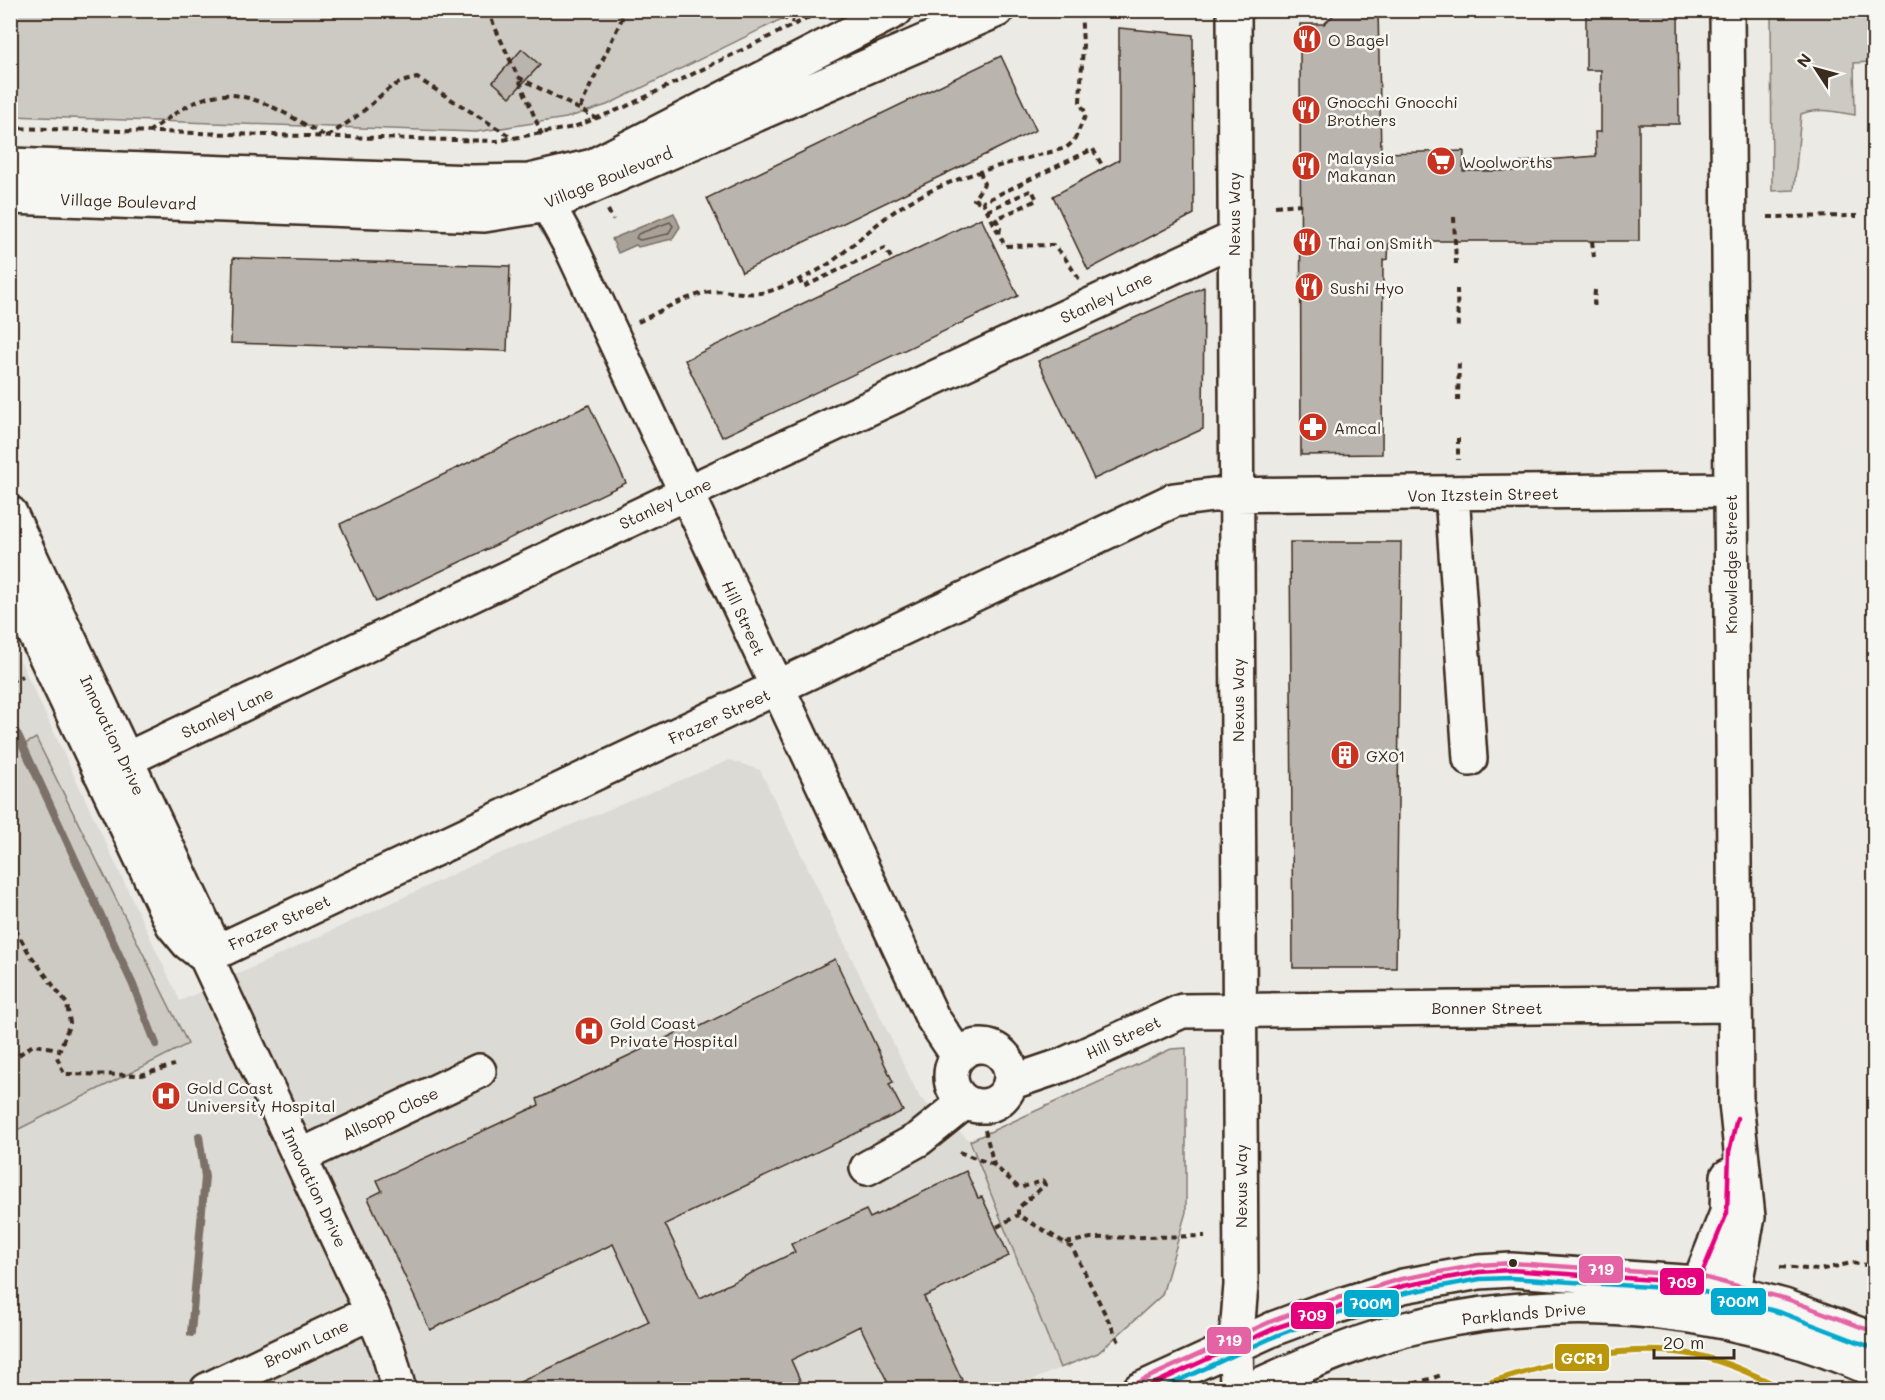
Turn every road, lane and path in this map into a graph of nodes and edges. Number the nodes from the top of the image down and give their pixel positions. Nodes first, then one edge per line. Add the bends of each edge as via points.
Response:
1 (487, 10) edge
2 (626, 10) edge
3 (762, 10) edge
4 (806, 10) edge
5 (824, 10) edge
6 (896, 10) edge
7 (997, 10) edge
8 (1081, 10) edge
9 (1234, 10) edge
10 (1727, 10) edge
11 (805, 19) junction
12 (795, 22) junction
13 (518, 76) junction
14 (580, 108) junction
15 (597, 118) junction
16 (10, 128) edge
17 (572, 128) junction
18 (148, 132) junction
19 (542, 135) junction
20 (327, 137) junction
21 (576, 138) dead end
22 (514, 139) junction
23 (10, 165) edge
24 (1104, 169) dead end
25 (980, 171) junction
26 (538, 193) junction
27 (10, 197) edge
28 (984, 204) junction
29 (1301, 204) dead end
30 (1275, 206) dead end
31 (987, 211) junction
32 (1857, 216) dead end
33 (1454, 217) dead end
34 (1768, 217) dead end
35 (999, 236) junction
36 (1233, 239) junction
37 (1592, 241) dead end
38 (1594, 257) dead end
39 (893, 261) dead end
40 (1456, 264) dead end
41 (799, 279) junction
42 (1082, 285) dead end
43 (1457, 289) dead end
44 (1595, 290) dead end
45 (1599, 304) dead end
46 (635, 323) dead end
47 (1458, 331) dead end
48 (1458, 359) dead end
49 (1458, 401) dead end
50 (1458, 438) dead end
51 (1458, 460) dead end
52 (1730, 490) junction
53 (686, 493) junction
54 (1236, 495) junction
55 (1452, 495) junction
56 (10, 513) edge
57 (10, 581) edge
58 (22, 676) dead end
59 (10, 682) edge
60 (778, 688) junction
61 (1470, 759) dead end
62 (112, 766) junction
63 (10, 920) edge
64 (206, 957) junction
65 (1735, 1005) junction
66 (1239, 1008) junction
67 (60, 1049) junction
68 (958, 1056) junction
69 (10, 1061) edge
70 (174, 1065) dead end
71 (479, 1071) dead end
72 (1010, 1083) junction
73 (965, 1102) junction
74 (1737, 1118) junction
75 (985, 1130) dead end
76 (959, 1152) dead end
77 (301, 1156) junction
78 (994, 1165) junction
79 (867, 1168) dead end
80 (1018, 1215) junction
81 (997, 1227) dead end
82 (1205, 1236) dead end
83 (1066, 1243) junction
84 (1875, 1266) edge
85 (1780, 1267) dead end
86 (1698, 1283) junction
87 (1732, 1306) junction
88 (372, 1312) junction
89 (1687, 1314) junction
90 (1875, 1340) edge
91 (1119, 1342) dead end
92 (1236, 1346) junction
93 (1875, 1370) edge
94 (1442, 1375) dead end
95 (207, 1389) edge
96 (399, 1389) edge
97 (1139, 1389) edge
98 (1237, 1389) edge
99 (1248, 1389) edge
100 (1394, 1389) edge

1 - 13 path
2 - 14 path
3 - 12 path
4 - 11 path
5 - 11 path
6 - 26 street, Village Boulevard
7 - 26 street, Village Boulevard
8 - 25 path via 1080,102 1086,114 1074,141 1066,148
9 - 36 street, Nexus Way
10 - 52 street, Knowledge Street
11 - 12 path
12 - 15 path
13 - 14 path
13 - 19 path
14 - 15 path
15 - 17 path
16 - 18 path
17 - 19 path
17 - 21 path
18 - 20 path
18 - 20 path via 186,106 211,96 235,96 260,101
19 - 22 path
20 - 22 path
20 - 22 path via 384,90 417,78
23 - 26 street, Village Boulevard via 472,182
24 - 28 path via 1093,148
25 - 28 path via 984,184 974,199
25 - 41 path via 910,201 833,261
26 - 27 street, Village Boulevard via 484,214
26 - 53 street, Hill Street via 570,245
28 - 31 path
29 - 30 path
31 - 35 path
31 - 35 path via 1032,190 1037,200 996,219
32 - 34 path
33 - 40 path
35 - 42 path via 1010,248 1053,245
36 - 53 street, Stanley Lane
36 - 54 street, Nexus Way
37 - 38 path
39 - 41 path via 885,248 803,287
41 - 46 path via 771,291 698,295
43 - 47 path
44 - 45 path via 1594,304
48 - 49 path
50 - 51 path
52 - 55 street, Von Itzstein Street
52 - 65 street, Knowledge Street
53 - 60 street, Hill Street
53 - 62 street, Stanley Lane
54 - 55 street, Von Itzstein Street
54 - 60 street, Frazer Street via 1184,497 1163,504
54 - 66 street, Nexus Way
55 - 61 street
56 - 62 street, Innovation Drive
57 - 62 street, Innovation Drive
58 - 59 path
60 - 64 street, Frazer Street
60 - 68 street, Hill Street via 932,1017
62 - 64 street, Innovation Drive via 173,925
63 - 67 path via 67,1004 70,1023
64 - 77 street, Innovation Drive
65 - 66 street, Bonner Street
65 - 74 street, Knowledge Street
66 - 72 street, Hill Street via 1172,1014 1063,1065
66 - 92 street, Nexus Way via 1241,1285
67 - 69 path via 33,1045
67 - 70 path via 57,1057 64,1074 141,1075
68 - 72 street via 977,1046 997,1050 1008,1064
68 - 73 street via 951,1077 953,1087
71 - 77 street, Allsopp Close
72 - 73 street via 998,1100 986,1106
73 - 79 street via 919,1139
74 - 86 street, Knowledge Street via 1728,1152 1727,1213
74 - 87 street, Knowledge Street via 1748,1217
75 - 78 path
76 - 78 path
77 - 88 street, Innovation Drive
78 - 80 path via 1019,1188 1043,1181 1045,1185 1018,1208
80 - 81 path
80 - 83 path
82 - 83 path via 1091,1238
83 - 91 path via 1072,1247
84 - 85 path via 1852,1263 1819,1270
86 - 87 street, Parklands Drive
86 - 89 street, Knowledge Street
86 - 92 street, Parklands Drive via 1533,1270 1479,1272 1403,1286 1275,1328
87 - 89 street, Parklands Drive
87 - 90 street, Parklands Drive via 1784,1306
87 - 93 street, Parklands Drive via 1814,1347
88 - 95 street, Brown Lane
88 - 96 street, Innovation Drive
89 - 99 street, Parklands Drive via 1569,1307 1470,1316 1385,1335
92 - 97 street, Parklands Drive
92 - 98 street, Nexus Way
94 - 100 path

